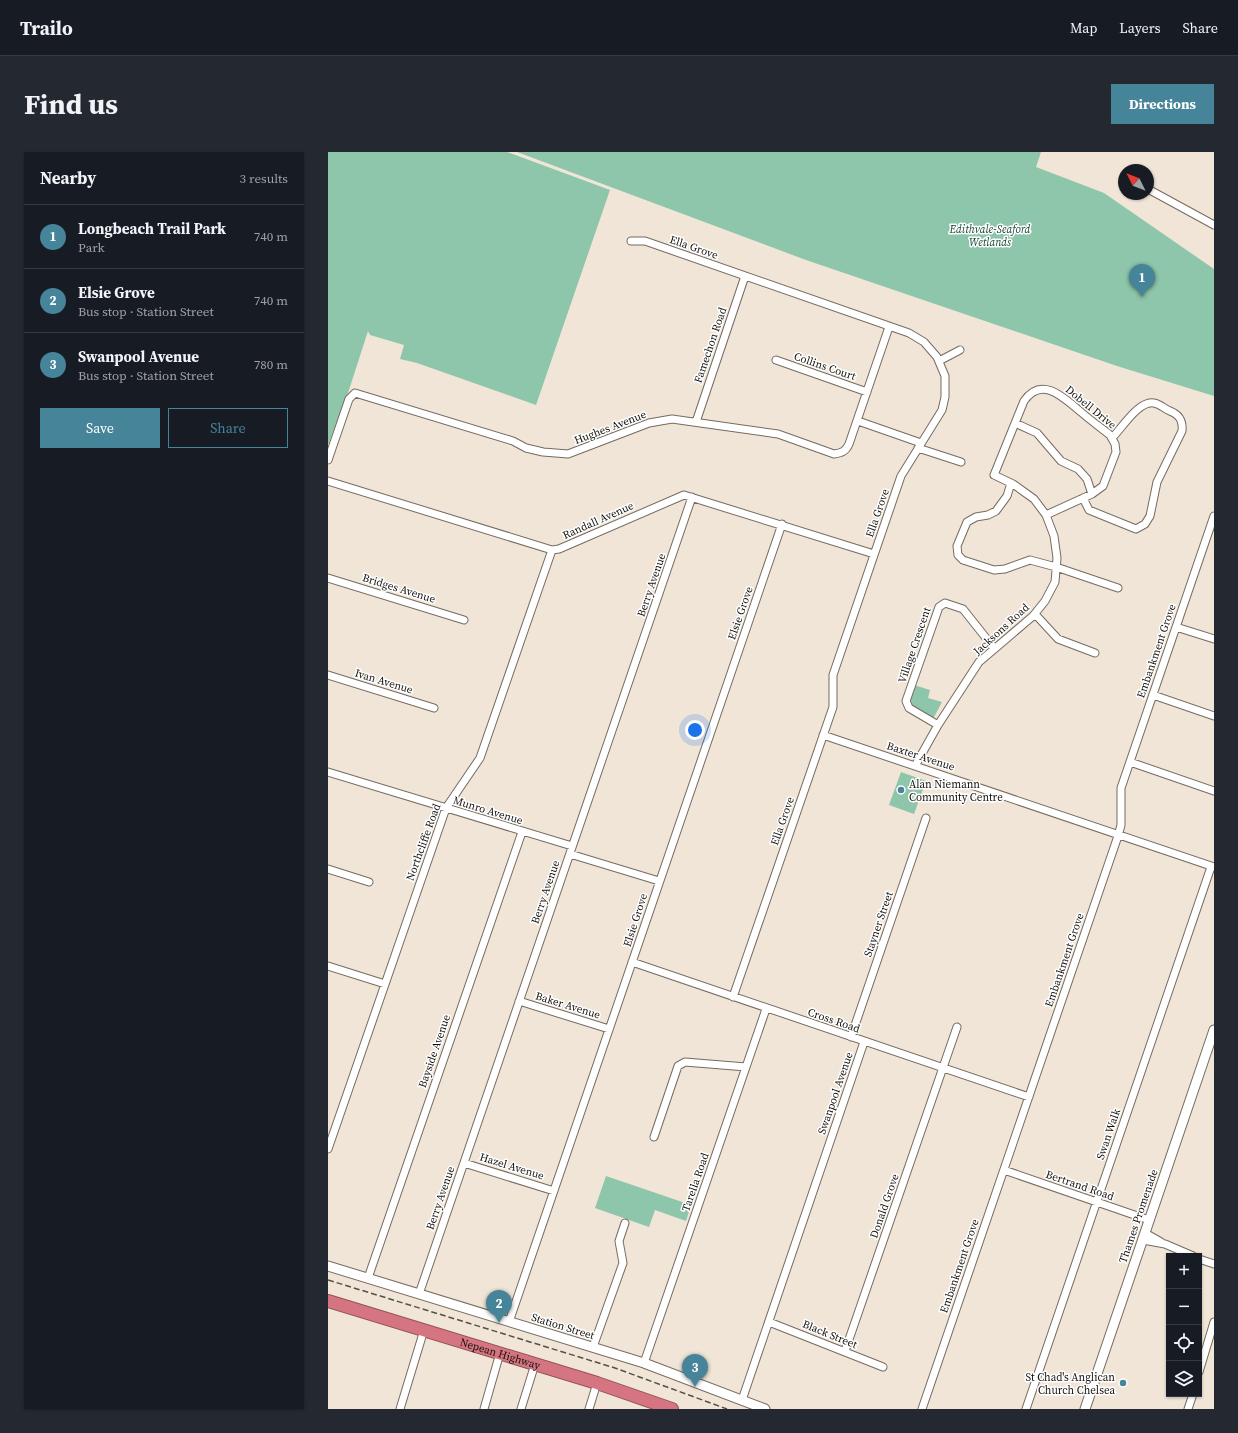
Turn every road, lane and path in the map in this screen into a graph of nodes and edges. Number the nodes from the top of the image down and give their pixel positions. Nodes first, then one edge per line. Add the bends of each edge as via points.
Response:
1 (1154, 192) edge
2 (1214, 225) edge
3 (631, 241) dead end
4 (745, 276) junction
5 (889, 327) junction
6 (960, 350) dead end
7 (776, 360) dead end
8 (939, 360) junction
9 (867, 392) junction
10 (858, 421) junction
11 (696, 422) junction
12 (1015, 423) junction
13 (1112, 438) junction
14 (920, 445) junction
15 (328, 460) edge
16 (961, 462) dead end
17 (994, 475) joint
18 (328, 481) edge
19 (1011, 483) junction
20 (1092, 494) junction
21 (692, 497) junction
22 (1083, 498) junction
23 (1046, 515) junction
24 (1214, 516) edge
25 (782, 524) junction
26 (552, 550) junction
27 (874, 554) junction
28 (1056, 567) junction
29 (328, 578) edge
30 (1118, 588) dead end
31 (1035, 614) junction
32 (464, 620) dead end
33 (1176, 627) junction
34 (1214, 639) edge
35 (994, 648) junction
36 (1095, 654) dead end
37 (328, 675) edge
38 (1153, 695) junction
39 (434, 708) dead end
40 (1214, 716) edge
41 (938, 725) junction
42 (823, 735) junction
43 (1130, 762) junction
44 (917, 767) junction
45 (328, 772) edge
46 (1214, 791) edge
47 (446, 808) junction
48 (926, 818) dead end
49 (522, 832) junction
50 (1119, 834) junction
51 (572, 846) junction
52 (570, 854) junction
53 (1213, 867) edge
54 (328, 869) edge
55 (659, 881) junction
56 (369, 882) dead end
57 (632, 962) junction
58 (328, 966) edge
59 (385, 984) junction
60 (733, 997) junction
61 (519, 1001) junction
62 (766, 1009) junction
63 (957, 1027) dead end
64 (609, 1029) junction
65 (1214, 1030) edge
66 (851, 1037) junction
67 (864, 1042) junction
68 (746, 1067) junction
69 (942, 1068) junction
70 (1029, 1097) junction
71 (654, 1136) dead end
72 (328, 1149) edge
73 (464, 1163) junction
74 (1004, 1170) junction
75 (554, 1191) junction
76 (1097, 1202) junction
77 (1149, 1220) junction
78 (625, 1223) dead end
79 (1144, 1237) junction
80 (1186, 1253) edge
81 (1202, 1260) edge
82 (1214, 1264) edge
83 (328, 1266) edge
84 (368, 1278) junction
85 (419, 1294) junction
86 (328, 1303) edge
87 (509, 1322) junction
88 (769, 1322) junction
89 (1214, 1322) edge
90 (424, 1330) junction
91 (593, 1347) junction
92 (845, 1351) junction
93 (500, 1354) junction
94 (1202, 1362) edge
95 (644, 1363) junction
96 (535, 1364) junction
97 (883, 1366) dead end
98 (597, 1383) junction
99 (1191, 1397) edge
100 (742, 1400) junction
101 (652, 1405) edge
102 (400, 1409) edge
103 (484, 1409) edge
104 (521, 1409) edge
105 (589, 1409) edge
106 (672, 1409) edge
107 (764, 1409) edge
108 (922, 1409) edge
109 (1026, 1409) edge
110 (1085, 1409) edge
111 (1188, 1409) edge

1 - 2 street
3 - 4 street, Ella Grove via 645,241
4 - 5 street, Ella Grove
4 - 11 street, Famechon Road
5 - 8 street, Ella Grove via 909,333 924,342
5 - 9 street, Hughes Avenue
6 - 8 street
7 - 9 street, Collins Court
8 - 14 street, Ella Grove via 945,376 945,397 942,410
9 - 10 street, Hughes Avenue
10 - 11 street, Hughes Avenue via 846,450 834,454 778,434
10 - 14 street
11 - 15 street, Hughes Avenue via 672,419 649,423 578,452 557,455 533,450 513,441 353,393
12 - 13 street, Dobell Drive via 1028,395 1037,390 1047,390 1059,394
12 - 17 street, Dobell Drive
12 - 20 street via 1037,433 1058,458 1078,469 1087,479
13 - 20 street, Dobell Drive via 1116,452 1103,486
13 - 22 street via 1143,404 1152,402 1178,414 1183,423 1182,431 1157,482 1150,516 1145,524 1136,529 1089,510
14 - 16 street
14 - 27 street, Ella Grove via 901,476
17 - 19 street, Jacksons Road
18 - 26 street
19 - 23 street, Jacksons Road via 1034,499
19 - 28 street via 1007,496 996,511 967,522 957,546 958,555 963,560 994,570 1030,560
20 - 22 street, Dobell Drive
21 - 25 street, Randall Avenue
21 - 26 street, Randall Avenue via 681,495
21 - 51 street, Berry Avenue
22 - 23 street, Dobell Drive
23 - 28 street, Jacksons Road via 1054,536
24 - 33 street, Embankment Grove
25 - 27 street, Randall Avenue
25 - 55 street, Elsie Grove
26 - 47 street, Northcliffe Road via 480,758
27 - 42 street, Ella Grove via 833,675 833,707
28 - 30 street
28 - 31 street, Jacksons Road via 1054,582
29 - 32 street, Bridges Avenue
31 - 35 street, Jacksons Road
31 - 36 street via 1058,639
33 - 34 street
33 - 38 street, Embankment Grove
35 - 41 street, Jacksons Road via 979,662
35 - 41 street, Village Crescent via 963,609 945,603 939,607 906,701 909,708
37 - 39 street, Ivan Avenue
38 - 40 street
38 - 43 street, Embankment Grove
41 - 44 street, Jacksons Road
42 - 44 street, Baxter Avenue
42 - 60 street, Ella Grove
43 - 46 street
43 - 50 street, Embankment Grove via 1120,792
44 - 50 street, Baxter Avenue
45 - 47 street, Munro Avenue
47 - 49 street, Munro Avenue
47 - 59 street, Northcliffe Road
48 - 66 street, Stayner Street
49 - 51 street, Munro Avenue
49 - 84 street, Bayside Avenue
50 - 53 street, Baxter Avenue
50 - 70 street, Embankment Grove
51 - 52 street, Berry Avenue
52 - 55 street
52 - 61 street, Berry Avenue
53 - 76 street, Swan Walk
54 - 56 street
55 - 57 street, Elsie Grove
57 - 60 street, Cross Road
57 - 64 street, Elsie Grove
58 - 59 street
59 - 72 street, Northcliffe Road
60 - 62 street, Cross Road
61 - 64 street, Baker Avenue
61 - 73 street, Berry Avenue
62 - 66 street, Cross Road
62 - 68 street, Tarella Road
63 - 69 street, Donald Grove
64 - 75 street, Elsie Grove
65 - 77 street, Thames Promenade
66 - 67 street, Cross Road
67 - 69 street, Cross Road
67 - 88 street, Swanpool Avenue
68 - 71 street via 684,1062 678,1066
68 - 95 street, Tarella Road
69 - 70 street, Cross Road
69 - 92 street, Donald Grove
70 - 74 street, Embankment Grove
73 - 75 street, Hazel Avenue
73 - 85 street, Berry Avenue
74 - 76 street, Bertrand Road
74 - 108 street, Embankment Grove
75 - 87 street, Elsie Grove
76 - 77 street, Bertrand Road
76 - 109 street, Swan Walk
77 - 79 street, Thames Promenade
78 - 91 street via 619,1241 623,1262
79 - 80 street
79 - 110 street, Thames Promenade
81 - 82 street
83 - 84 street, Station Street
84 - 85 street, Station Street
85 - 87 street, Station Street
86 - 90 highway, Nepean Highway
87 - 91 street, Station Street
88 - 92 street, Black Street
88 - 100 street, Swanpool Avenue
89 - 94 street
90 - 93 highway, Nepean Highway
90 - 102 street
91 - 95 street, Station Street
92 - 97 street, Black Street
93 - 96 highway, Nepean Highway
93 - 103 street
95 - 100 street, Station Street
96 - 98 highway, Nepean Highway
96 - 104 street
98 - 101 highway, Nepean Highway
98 - 105 street
99 - 111 street
100 - 107 street, Station Street
101 - 106 highway, Nepean Highway

